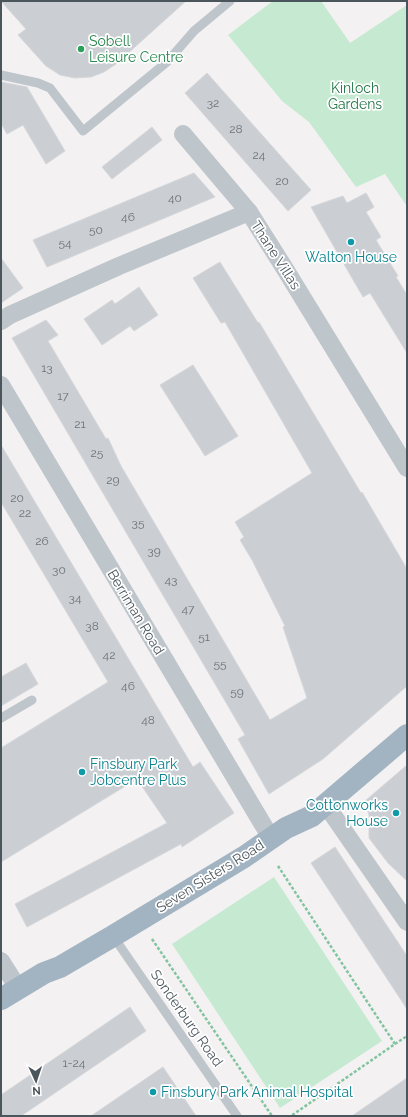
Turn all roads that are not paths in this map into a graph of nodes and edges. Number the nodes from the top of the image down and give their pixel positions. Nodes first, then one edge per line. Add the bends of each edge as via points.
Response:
1 (230, 1) edge
2 (1, 75) edge
3 (183, 134) dead end
4 (248, 212) junction
5 (1, 321) edge
6 (1, 385) edge
7 (7, 408) edge
8 (407, 468) edge
9 (32, 700) dead end
10 (1, 718) edge
11 (407, 735) edge
12 (326, 805) junction
13 (271, 838) junction
14 (407, 922) edge
15 (113, 936) junction
16 (1, 961) edge
17 (9, 994) edge
18 (237, 1116) edge

1 - 2 lane via 194,31 166,62 83,131 50,88
3 - 4 street
4 - 5 street, Thane Villas
4 - 8 street, Thane Villas via 286,269
6 - 7 street, Berriman Road
7 - 13 street, Berriman Road
9 - 10 lane
11 - 12 highway, Seven Sisters Road
12 - 13 highway, Seven Sisters Road via 312,816
12 - 14 street
13 - 15 highway, Seven Sisters Road
15 - 17 highway, Seven Sisters Road
15 - 18 lane, Sonderburg Road
16 - 17 street

